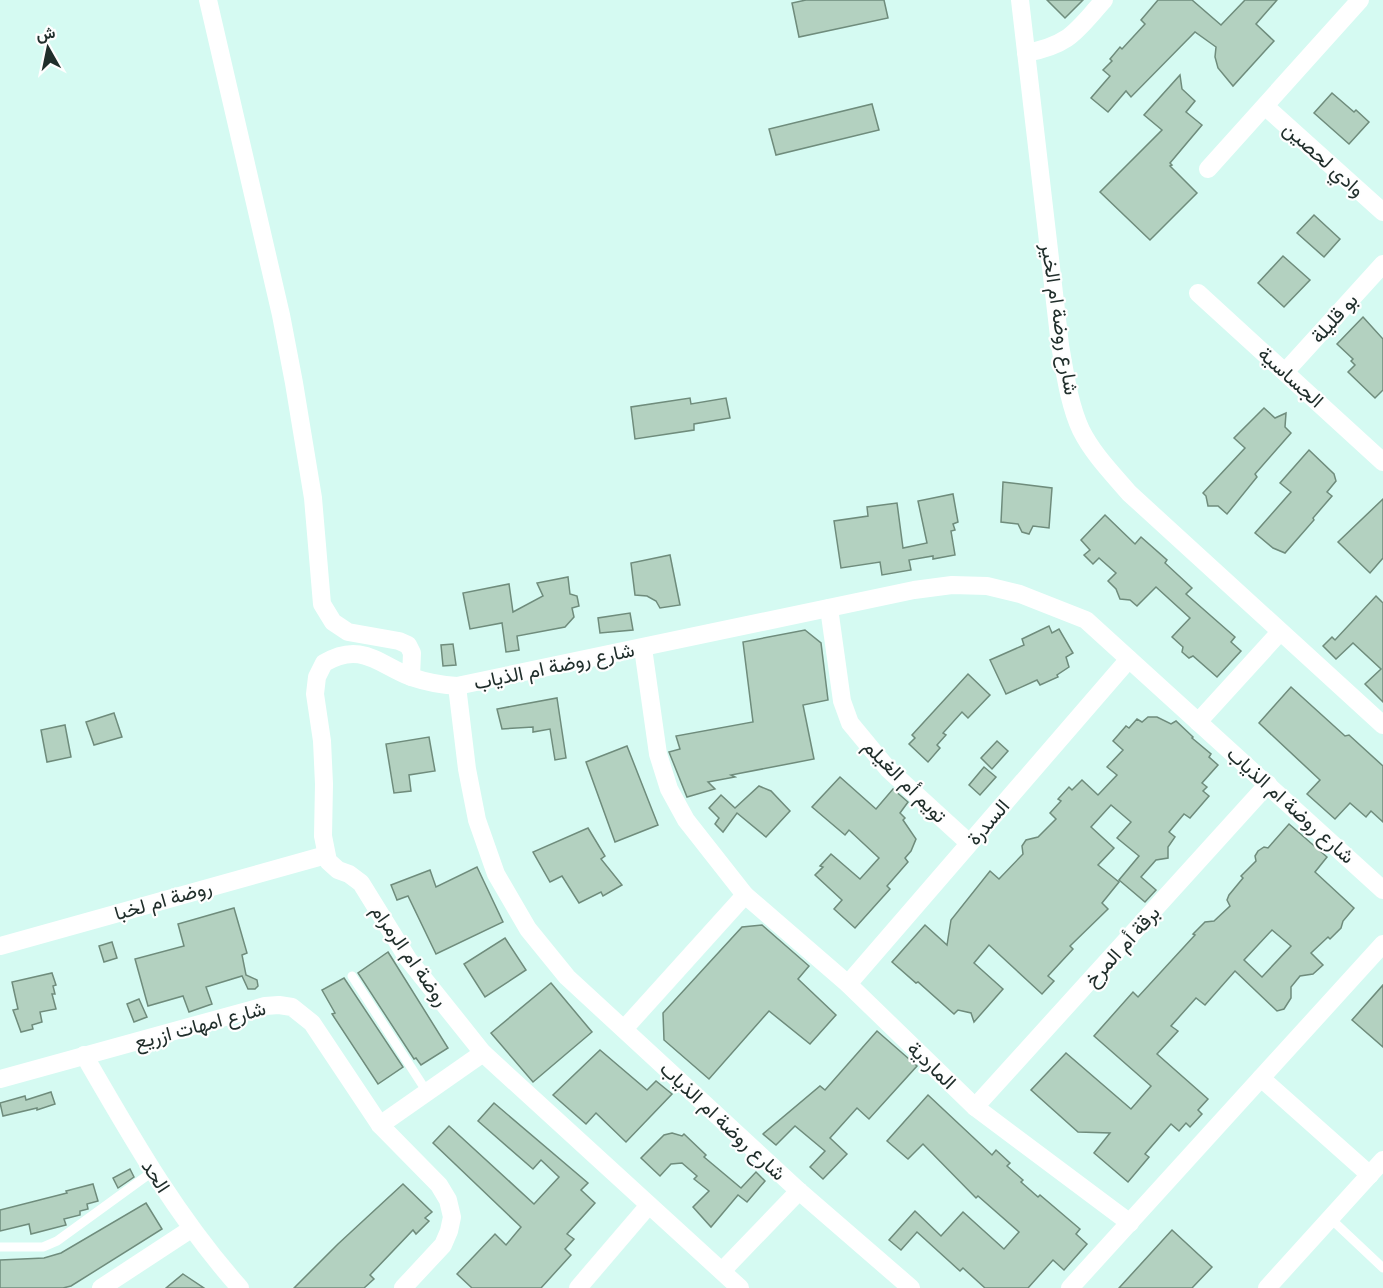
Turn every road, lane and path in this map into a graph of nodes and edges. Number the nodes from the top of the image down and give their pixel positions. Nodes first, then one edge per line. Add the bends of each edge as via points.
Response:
1 (208, 0) edge
2 (1020, 0) edge
3 (1104, 0) edge
4 (1360, 0) edge
5 (1026, 53) junction
6 (1266, 107) junction
7 (1208, 169) dead end
8 (1383, 212) edge
9 (1383, 264) edge
10 (1198, 293) dead end
11 (1285, 372) junction
12 (1383, 462) edge
13 (830, 608) junction
14 (1280, 632) junction
15 (643, 648) junction
16 (1129, 659) junction
17 (411, 677) junction
18 (457, 686) junction
19 (1198, 722) junction
20 (1383, 725) edge
21 (1268, 784) junction
22 (969, 843) junction
23 (326, 855) junction
24 (1383, 890) edge
25 (745, 895) junction
26 (1383, 944) edge
27 (0, 946) edge
28 (352, 976) dead end
29 (848, 984) junction
30 (624, 1029) junction
31 (483, 1053) junction
32 (84, 1056) junction
33 (1261, 1078) junction
34 (0, 1079) edge
35 (428, 1092) junction
36 (975, 1107) junction
37 (380, 1125) junction
38 (1383, 1160) edge
39 (152, 1172) junction
40 (1370, 1174) junction
41 (799, 1191) junction
42 (649, 1205) junction
43 (1330, 1218) junction
44 (1130, 1223) junction
45 (191, 1230) junction
46 (0, 1247) edge
47 (1383, 1268) edge
48 (722, 1271) junction
49 (101, 1288) edge
50 (240, 1288) edge
51 (403, 1288) edge
52 (578, 1288) edge
53 (740, 1288) edge
54 (911, 1288) edge
55 (1070, 1288) edge
56 (1267, 1288) edge

1 - 17 street via 281,315 313,498 322,604 333,622 348,632 408,645 412,653
2 - 5 street, شارع روضة ام الخير
3 - 5 street via 1068,39 1048,49
4 - 6 street, وادي لحصين
5 - 14 street, شارع روضة ام الخير via 1060,345 1081,430 1100,460 1129,493
6 - 7 street, وادي لحصين
6 - 8 street, وادي لحصين
9 - 11 street, بو قليلة
10 - 11 street, الجساسية
11 - 12 street, الجساسية
13 - 15 street, شارع روضة ام الذياب
13 - 16 street, شارع روضة ام الذياب via 914,590 987,586 1020,594 1086,620
13 - 22 street, تويم أم الغيلم via 842,701 850,723 888,769
14 - 19 street
14 - 20 street, شارع روضة ام الخير
15 - 18 street, شارع روضة ام الذياب
15 - 25 street, الماردية via 658,754 669,789 686,820
16 - 19 street, شارع روضة ام الذياب
16 - 22 street, السدرة
17 - 18 street
17 - 23 street via 374,657 357,653 332,658 320,670 315,694 323,751
18 - 30 street, شارع روضة ام الذياب via 477,820 496,874 528,929 567,977
19 - 21 street, شارع روضة ام الذياب
21 - 24 street, شارع روضة ام الذياب
21 - 36 street, برقة أم المرخ
22 - 29 street, السدرة
23 - 27 street, روضة ام لخبا
23 - 31 street, روضة ام الرمرام via 333,866 361,883 408,959
25 - 29 street, الماردية
25 - 30 street
26 - 33 street
28 - 35 lane
29 - 36 street, الماردية
30 - 41 street, شارع روضة ام الذياب
31 - 35 street
31 - 42 street, روضة ام الرمرام
32 - 34 street, شارع امهات ازريع
32 - 37 street, شارع امهات ازريع via 265,1006 292,1007 312,1023
32 - 39 street, الحد
33 - 40 street
33 - 44 street
35 - 37 street
36 - 44 street, الماردية
37 - 51 street, شارع امهات ازريع via 439,1185 452,1217 443,1245
38 - 40 street
39 - 45 street, الحد
39 - 46 lane via 57,1241 43,1246
40 - 43 street
41 - 48 street, شارع روضة ام الذياب
41 - 54 street, شارع روضة ام الذياب
42 - 48 street, روضة ام الرمرام
42 - 52 street
43 - 47 lane
43 - 56 street
44 - 55 street
45 - 49 street
45 - 50 street, الحد
48 - 53 street, روضة ام الرمرام

